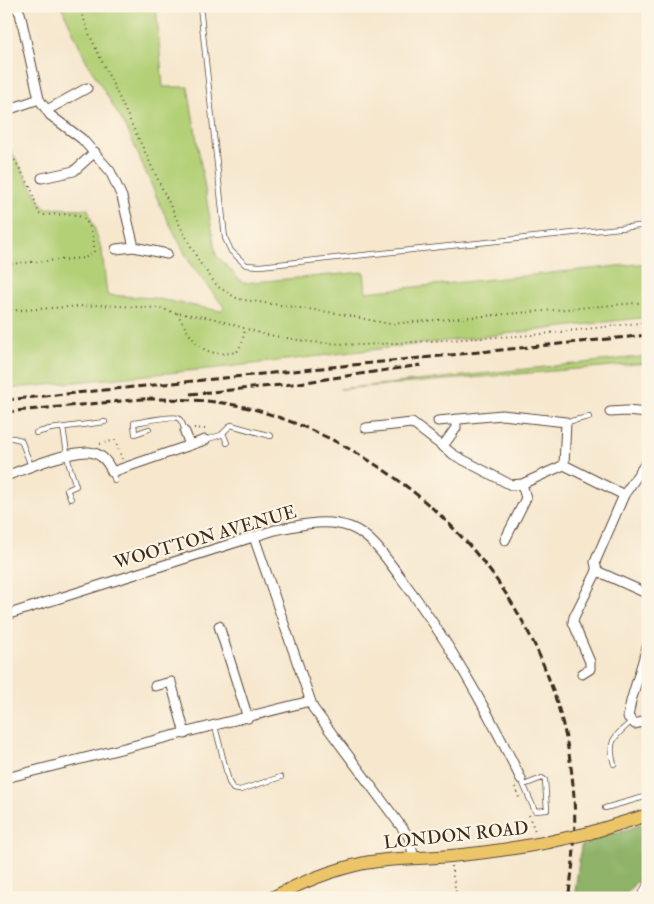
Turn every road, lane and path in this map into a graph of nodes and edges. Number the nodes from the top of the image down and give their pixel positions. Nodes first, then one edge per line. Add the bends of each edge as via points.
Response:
1 (15, 6) edge
2 (79, 6) edge
3 (200, 6) edge
4 (87, 88) dead end
5 (39, 99) junction
6 (10, 109) dead end
7 (47, 110) junction
8 (94, 152) junction
9 (6, 155) edge
10 (42, 178) dead end
11 (648, 225) edge
12 (134, 247) junction
13 (116, 249) dead end
14 (167, 254) dead end
15 (6, 264) edge
16 (648, 302) edge
17 (6, 311) edge
18 (177, 313) junction
19 (648, 322) edge
20 (246, 329) junction
21 (610, 412) dead end
22 (648, 413) edge
23 (589, 417) dead end
24 (456, 419) junction
25 (438, 420) dead end
26 (105, 422) dead end
27 (566, 422) junction
28 (63, 428) junction
29 (366, 428) dead end
30 (149, 429) dead end
31 (185, 430) junction
32 (36, 433) dead end
33 (223, 433) junction
34 (271, 436) dead end
35 (6, 438) edge
36 (206, 439) junction
37 (227, 443) dead end
38 (100, 444) dead end
39 (190, 445) junction
40 (443, 446) junction
41 (68, 456) junction
42 (124, 463) dead end
43 (647, 463) edge
44 (564, 464) junction
45 (32, 466) junction
46 (112, 472) junction
47 (6, 476) edge
48 (115, 481) dead end
49 (522, 484) junction
50 (624, 495) junction
51 (71, 499) dead end
52 (254, 537) junction
53 (505, 540) dead end
54 (597, 571) junction
55 (648, 594) edge
56 (6, 615) edge
57 (219, 626) dead end
58 (648, 644) edge
59 (582, 674) dead end
60 (155, 686) dead end
61 (310, 702) junction
62 (248, 718) junction
63 (632, 720) junction
64 (648, 720) edge
65 (214, 726) junction
66 (185, 734) junction
67 (614, 764) dead end
68 (281, 777) dead end
69 (6, 778) edge
70 (522, 782) junction
71 (648, 796) edge
72 (605, 808) dead end
73 (648, 815) edge
74 (450, 857) junction
75 (414, 858) junction
76 (648, 880) edge
77 (272, 898) edge
78 (457, 898) edge
79 (639, 898) edge

1 - 5 street via 20,13
2 - 16 path via 90,36 200,263 218,287 238,299 390,324
3 - 11 lane via 225,238 231,251 246,265
4 - 7 street
5 - 6 street
5 - 7 street
7 - 8 street
8 - 10 street via 74,171
8 - 12 street via 110,171 122,197
9 - 15 path via 14,159 31,188 39,214 77,215 84,219 95,241 94,252 85,258
12 - 13 street
12 - 14 street
17 - 18 path via 100,305 158,308
18 - 20 path via 212,318
18 - 20 path via 193,340 204,350 222,355 237,352
19 - 20 path via 533,335 361,345 310,342
21 - 22 street
23 - 27 lane
24 - 25 street
24 - 27 street via 502,415
24 - 40 street via 456,428
26 - 28 lane
27 - 44 street
28 - 32 lane
28 - 41 lane
29 - 40 street via 412,423
30 - 31 lane via 135,434 134,423 172,416 180,420
31 - 36 path via 187,427 205,428
31 - 39 street
33 - 34 lane via 231,425
33 - 36 lane
33 - 37 lane
35 - 45 lane via 21,440
36 - 39 street
38 - 42 path via 115,440
39 - 46 street
40 - 49 street via 511,485
41 - 45 street
41 - 46 street via 96,454 109,464
41 - 51 lane via 76,486 68,490
43 - 50 street
44 - 49 street
44 - 50 street
45 - 47 street
46 - 48 lane
49 - 53 street via 526,498
50 - 54 street via 595,562
52 - 56 street, WOOTTON AVENUE
52 - 61 street
52 - 70 street, WOOTTON AVENUE via 300,525 335,522 352,527 369,539 424,607 459,662
54 - 55 street
54 - 59 street via 573,622 590,662 590,669
57 - 62 street
58 - 63 street via 631,701 628,717
60 - 66 street via 170,682
61 - 62 street
61 - 75 street via 409,837
62 - 65 street
63 - 64 street via 635,724
63 - 67 lane via 614,737 610,751
65 - 66 street
65 - 68 lane via 228,782 233,790
66 - 69 street
70 - 70 lane via 535,811 547,810 545,780
71 - 72 lane
73 - 74 main road, LONDON ROAD, bridge via 549,842
74 - 75 main road, LONDON ROAD
74 - 78 path
75 - 77 main road, LONDON ROAD via 362,863 337,870
76 - 79 lane

